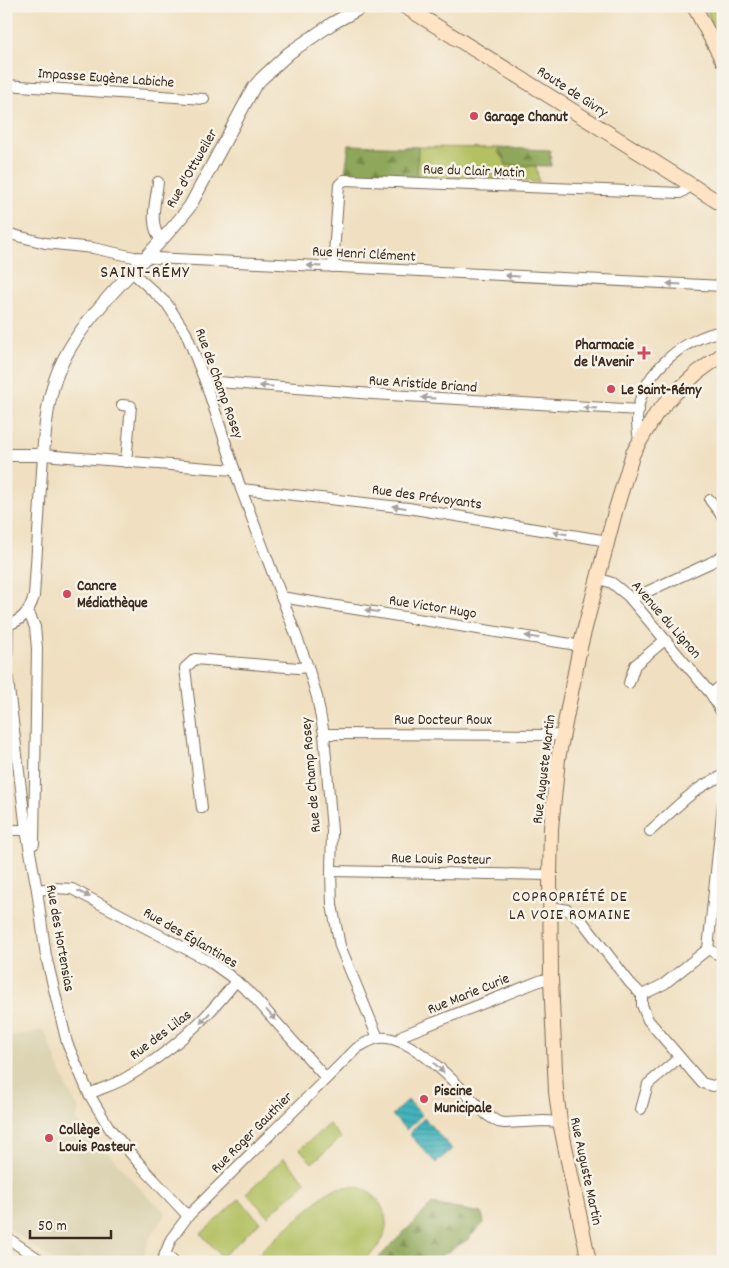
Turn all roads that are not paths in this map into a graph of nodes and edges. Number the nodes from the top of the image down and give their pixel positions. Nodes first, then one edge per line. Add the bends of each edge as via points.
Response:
1 (364, 6) edge
2 (404, 6) edge
3 (694, 6) edge
4 (723, 61) edge
5 (6, 85) edge
6 (204, 99) dead end
7 (158, 182) dead end
8 (691, 186) junction
9 (723, 206) edge
10 (6, 233) edge
11 (161, 240) junction
12 (144, 258) junction
13 (333, 267) junction
14 (132, 272) junction
15 (723, 286) edge
16 (723, 331) edge
17 (723, 354) edge
18 (205, 381) junction
19 (122, 405) dead end
20 (639, 410) junction
21 (639, 441) junction
22 (6, 454) edge
23 (43, 455) junction
24 (126, 462) junction
25 (234, 470) junction
26 (240, 489) junction
27 (710, 500) dead end
28 (723, 517) edge
29 (608, 541) junction
30 (723, 555) edge
31 (597, 578) junction
32 (281, 597) junction
33 (631, 599) junction
34 (30, 607) junction
35 (7, 625) edge
36 (665, 640) junction
37 (580, 647) junction
38 (308, 667) junction
39 (629, 683) dead end
40 (723, 684) edge
41 (711, 694) junction
42 (723, 715) edge
43 (324, 734) junction
44 (562, 736) junction
45 (723, 776) edge
46 (723, 804) edge
47 (202, 808) dead end
48 (6, 830) edge
49 (26, 830) junction
50 (650, 831) dead end
51 (721, 842) edge
52 (331, 871) junction
53 (550, 875) junction
54 (37, 890) junction
55 (551, 907) junction
56 (708, 949) junction
57 (723, 957) edge
58 (551, 979) junction
59 (236, 981) junction
60 (642, 995) junction
61 (378, 1038) junction
62 (398, 1041) junction
63 (679, 1058) junction
64 (326, 1078) junction
65 (723, 1082) edge
66 (89, 1094) junction
67 (641, 1109) dead end
68 (560, 1122) junction
69 (188, 1216) junction
70 (6, 1237) edge
71 (163, 1258) edge
72 (43, 1262) edge
73 (174, 1262) edge
74 (590, 1262) edge

1 - 11 street, Rue d'Ottweiler via 289,53 258,83 190,206
2 - 8 main road, Route de Givry
3 - 4 main road
5 - 6 street, Impasse Eugène Labiche
7 - 11 street via 153,220
8 - 9 main road, Route de Givry
8 - 13 street, Rue du Clair Matin via 680,193 344,180 339,185
10 - 12 street, Rue Henri Clément via 45,243
11 - 12 street, Rue d'Ottweiler
13 -> 12 street, Rue Henri Clément
12 - 14 street, Rue d'Ottweiler
15 -> 13 street, Rue Henri Clément
14 - 18 street, Rue de Champ Rosey via 168,304 186,333
14 - 23 street, Rue d'Ottweiler via 83,328 62,364 50,401
16 - 20 street, Rue Auguste Martin via 696,340 669,357 652,378
17 - 21 main road via 673,395
20 -> 18 street, Rue Aristide Briand
18 - 25 street, Rue de Champ Rosey
19 - 24 street via 131,406
20 - 21 street, Rue Auguste Martin
21 - 29 main road, Rue Auguste Martin via 627,469
22 - 23 street
23 - 24 street
23 - 34 street, Rue d'Ottweiler via 35,587
24 - 25 street
25 - 26 street, Rue de Champ Rosey
29 -> 26 street, Rue des Prévoyants via 408,508
26 - 32 street, Rue de Champ Rosey
27 - 28 street
29 - 31 main road, Rue Auguste Martin
30 - 33 street
31 - 33 street, Avenue du Lignon via 612,583
31 - 37 main road, Rue Auguste Martin
37 -> 32 street, Rue Victor Hugo
32 - 38 street, Rue de Champ Rosey
33 - 36 street, Avenue du Lignon
34 - 35 street via 23,617
34 - 54 street via 37,648 33,830
35 - 49 street, Rue des Hortensias via 7,672
36 - 39 street via 635,665
36 - 41 street, Avenue du Lignon
37 - 44 main road, Rue Auguste Martin
38 - 43 street, Rue de Champ Rosey
38 - 47 street via 195,659 185,668
40 - 41 street
41 - 42 street, Avenue du Lignon
43 - 44 street, Rue Docteur Roux
43 - 52 street, Rue de Champ Rosey via 332,831
44 - 53 main road, Rue Auguste Martin via 553,811
45 - 50 street via 710,780
46 - 51 street
48 - 49 street
49 - 54 street, Rue des Hortensias
51 - 56 street
52 - 53 street, Rue Louis Pasteur
52 - 61 street, Rue de Champ Rosey via 332,905 340,946
53 - 55 main road, Rue Auguste Martin
54 -> 59 street, Rue des Églantines via 65,887 83,894 209,961
54 - 66 street, Rue des Hortensias via 46,956 67,1043
55 - 58 main road, Rue Auguste Martin
55 - 60 street via 574,913
56 - 57 street
56 - 60 street via 664,984
58 - 62 street, Rue Marie Curie via 403,1035
58 - 68 main road, Rue Auguste Martin
59 -> 64 street, Rue des Églantines
59 -> 66 street, Rue des Lilas via 201,1023 180,1042 122,1080
60 - 63 street via 648,1020
61 - 62 street
61 - 64 street, Rue Roger Gauthier via 357,1048
62 -> 68 street via 431,1060 498,1122
63 - 65 street via 702,1083 713,1086
63 - 67 street via 648,1084
64 - 69 street, Rue Roger Gauthier
66 - 69 street, Rue des Hortensias via 110,1130
68 - 74 main road, Rue Auguste Martin
69 - 71 street, Rue Roger Gauthier via 171,1239
70 - 72 street
71 - 73 street

